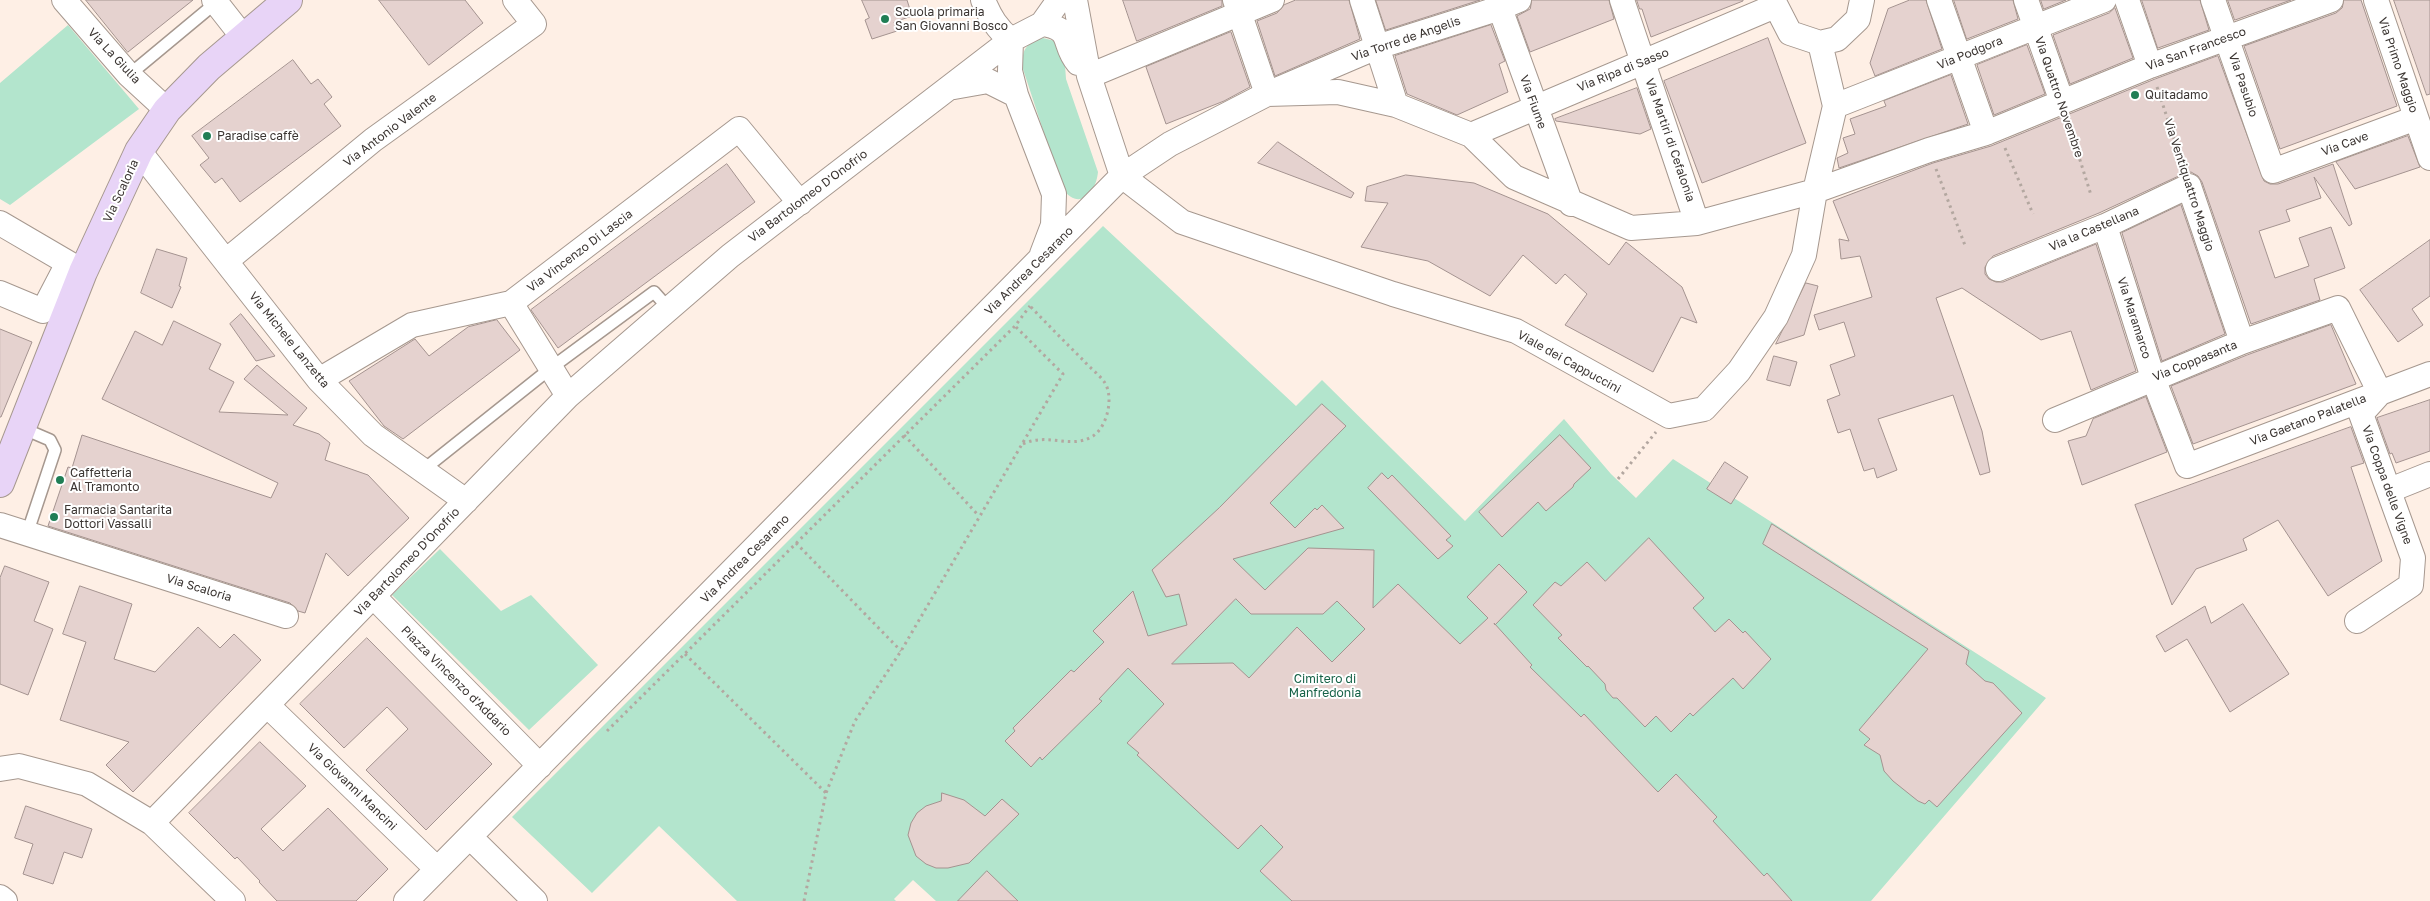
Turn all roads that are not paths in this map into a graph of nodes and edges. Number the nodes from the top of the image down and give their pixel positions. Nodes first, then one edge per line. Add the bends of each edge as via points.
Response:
1 (64, 0) edge
2 (288, 0) edge
3 (515, 0) edge
4 (984, 0) edge
5 (1059, 0) edge
6 (1075, 0) edge
7 (1272, 0) edge
8 (1362, 0) edge
9 (1622, 0) edge
10 (1862, 0) edge
11 (1939, 0) edge
12 (2026, 0) edge
13 (2104, 0) edge
14 (2127, 0) edge
15 (2213, 0) edge
16 (2331, 0) edge
17 (2376, 0) edge
18 (217, 1) edge
19 (1775, 2) edge
20 (1506, 3) edge
21 (1237, 6) edge
22 (266, 9) edge
23 (1042, 24) junction
24 (2035, 27) junction
25 (243, 37) junction
26 (2226, 37) junction
27 (1012, 40) junction
28 (1820, 43) junction
29 (1377, 47) junction
30 (1959, 57) junction
31 (1644, 62) junction
32 (2150, 66) junction
33 (129, 75) junction
34 (1089, 76) junction
35 (950, 88) junction
36 (1267, 94) junction
37 (1016, 95) junction
38 (2062, 102) junction
39 (1396, 105) junction
40 (1835, 106) junction
41 (1534, 107) junction
42 (168, 110) junction
43 (2416, 118) junction
44 (1986, 133) junction
45 (1471, 135) junction
46 (139, 151) junction
47 (2430, 158) edge
48 (2273, 171) joint
49 (1122, 176) junction
50 (2189, 186) joint
51 (1815, 192) junction
52 (1054, 194) junction
53 (800, 202) junction
54 (1571, 204) junction
55 (1085, 214) junction
56 (1697, 222) junction
57 (0, 223) edge
58 (2105, 226) junction
59 (1040, 260) junction
60 (226, 261) junction
61 (75, 267) junction
62 (1998, 269) dead end
63 (0, 293) edge
64 (511, 303) junction
65 (669, 308) junction
66 (2242, 342) junction
67 (551, 368) junction
68 (2430, 374) edge
69 (2154, 378) junction
70 (319, 380) junction
71 (2380, 393) junction
72 (568, 396) junction
73 (2055, 420) dead end
74 (22, 428) junction
75 (2187, 466) joint
76 (423, 470) junction
77 (2430, 474) edge
78 (0, 483) edge
79 (2390, 490) junction
80 (466, 501) junction
81 (0, 525) edge
82 (27, 534) junction
83 (373, 596) junction
84 (286, 616) dead end
85 (2357, 621) dead end
86 (267, 705) junction
87 (540, 766) junction
88 (0, 768) edge
89 (152, 823) junction
90 (470, 837) junction
91 (437, 869) junction
92 (0, 897) edge
93 (5, 901) edge
94 (233, 901) edge
95 (406, 901) edge
96 (535, 901) edge

1 - 33 street, Via La Giulia
2 - 22 main road, Via Scaloria
3 - 60 street, Via Antonio Valente via 534,24 373,140
4 - 27 street via 989,15
5 - 23 street
6 - 34 street
7 - 21 street
8 - 29 street
9 - 31 street, Via Martiri di Cefalonia
10 - 28 street via 1858,19 1837,39
11 - 30 street
12 - 24 street, Via Quattro Novembre
13 - 24 street, Via Podgora
14 - 32 street
15 - 26 street, Via Pasubio
16 - 26 street, Via San Francesco
17 - 43 street, Via Primo Maggio
18 - 25 street
18 - 33 lane
19 - 28 street via 1790,33
19 - 31 street, Via Ripa di Sasso
20 - 29 street, Via Torre de Angelis
20 - 41 street, Via Fiume
21 - 34 street
21 - 36 street
22 - 25 main road, Via Scaloria
23 - 27 street, Via Bartolomeo D'Onofrio
23 - 34 street via 1057,26 1063,31 1075,59
24 - 30 street, Via Podgora
24 - 38 street, Via Quattro Novembre
25 - 42 main road, Via Scaloria
26 - 32 street, Via San Francesco
26 - 48 street, Via Pasubio
27 - 35 street, Via Bartolomeo D'Onofrio
27 - 37 street via 1010,71
28 - 40 street
29 - 36 street, Via Torre de Angelis
29 - 39 street
30 - 40 street, Via Podgora
30 - 44 street
31 - 41 street, Via Ripa di Sasso
31 - 56 street, Via Martiri di Cefalonia
32 - 38 street, Via San Francesco
33 - 42 street, Via La Giulia
34 - 49 street
35 - 37 street, Via Bartolomeo D'Onofrio via 988,81
35 - 53 street, Via Bartolomeo D'Onofrio
36 - 39 street, Via Andrea Cesarano via 1338,92
36 - 49 street, Via Andrea Cesarano via 1170,144
37 - 52 street
38 - 44 street
39 - 45 street, Via Andrea Cesarano
40 - 51 street
41 - 45 street, Via Ripa di Sasso
41 - 54 street, Via Fiume
42 - 46 main road, Via Scaloria
43 - 47 street, Via Primo Maggio
43 - 48 street, Via Cave
44 - 51 street via 1929,150
45 - 54 street, Via Andrea Cesarano via 1514,178
46 - 60 street, Via Michele Lanzetta
46 - 61 main road, Via Scaloria
49 - 51 street, Viale dei Cappuccini via 1182,222 1393,294 1516,331 1669,416 1704,409 1739,371 1776,317 1804,255
49 - 55 street, Via Andrea Cesarano
50 - 58 street, Via la Castellana
50 - 66 street, Via Ventiquattro Maggio
51 - 56 street, Via Andrea Cesarano
52 - 55 street
52 - 59 street via 1053,225
53 - 64 street, Via Vincenzo Di Lascia via 740,130
53 - 65 street, Via Bartolomeo D'Onofrio
54 - 56 street, Via Andrea Cesarano via 1631,228
55 - 59 street, Via Andrea Cesarano
57 - 61 street
58 - 62 street, Via la Castellana
58 - 69 street, Via Maramarco
59 - 87 street, Via Andrea Cesarano
60 - 70 street, Via Michele Lanzetta
61 - 63 street via 43,312
61 - 74 main road, Via Scaloria
64 - 67 street
64 - 70 street, Via Vincenzo Di Lascia via 412,325
65 - 67 lane via 654,292
65 - 72 street, Via Bartolomeo D'Onofrio
66 - 69 street, Via Coppasanta
66 - 71 street, Via Coppasanta via 2338,308
67 - 72 street
67 - 76 lane
68 - 71 street, Via Gaetano Palatella
69 - 73 street, Via Coppasanta
69 - 75 street, Via Maramarco
70 - 76 street, Via Michele Lanzetta via 373,435
71 - 75 street, Via Gaetano Palatella
71 - 79 street, Via Coppa delle Vigne via 2362,414
72 - 80 street, Via Bartolomeo D'Onofrio
74 - 78 main road, Via Scaloria
74 - 82 lane via 50,440 55,450
76 - 80 street, Via Michele Lanzetta
77 - 79 street
79 - 85 street, Via Coppa delle Vigne via 2413,558 2411,585
80 - 83 street, Via Bartolomeo D'Onofrio
81 - 82 street, Via Scaloria
82 - 84 street, Via Scaloria
83 - 86 street, Via Bartolomeo D'Onofrio
83 - 87 street, Piazza Vincenzo d'Addario
86 - 89 street, Via Bartolomeo D'Onofrio
86 - 91 street, Via Giovanni Mancini
87 - 90 street, Via Andrea Cesarano
88 - 89 street via 19,766 87,784
89 - 94 street
90 - 91 street, Via Andrea Cesarano
90 - 96 street
91 - 95 street, Via Andrea Cesarano
92 - 93 street

